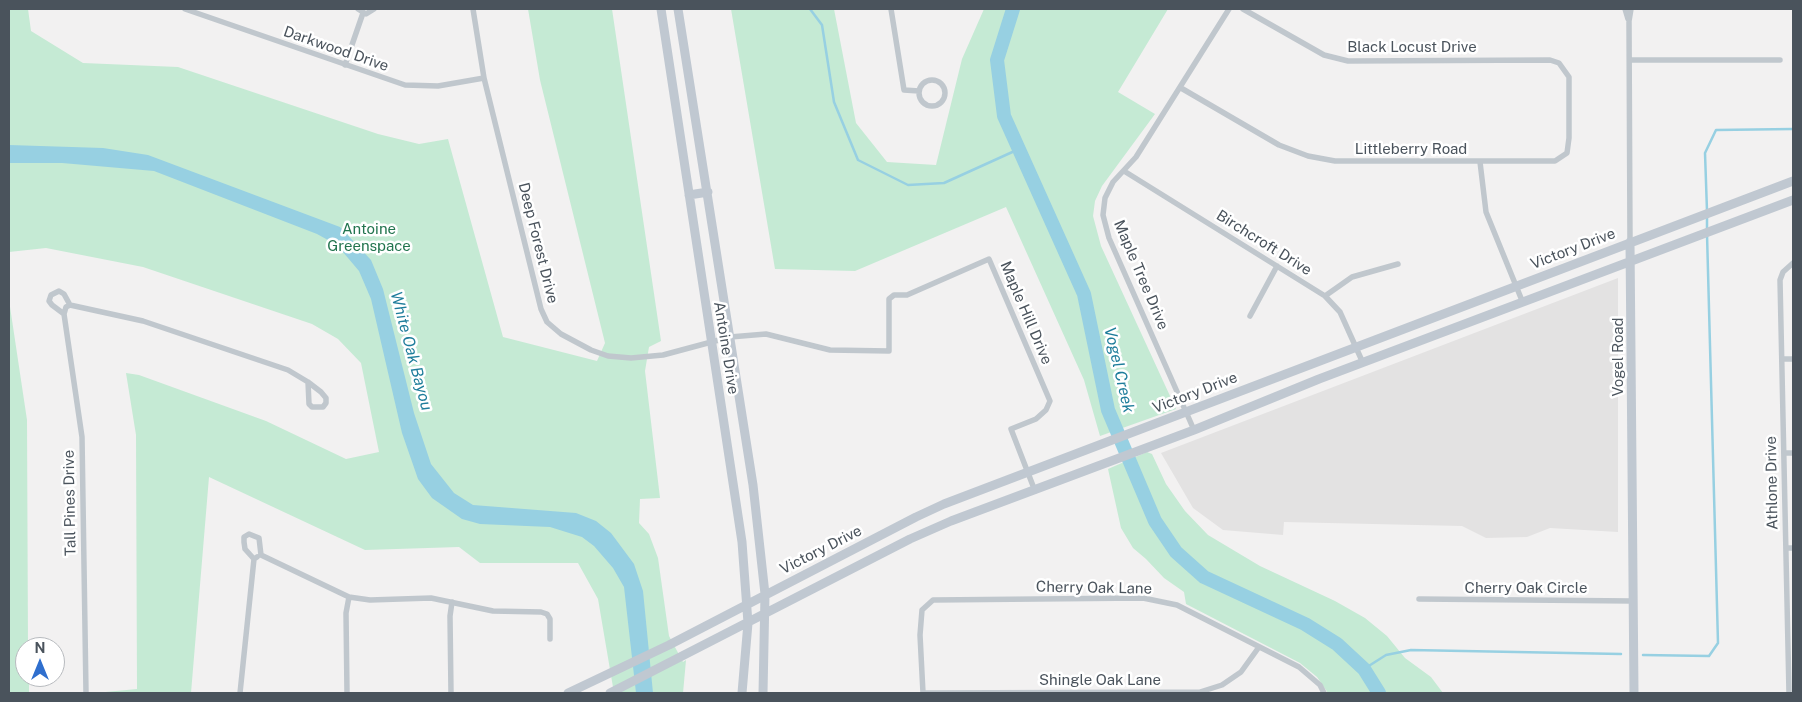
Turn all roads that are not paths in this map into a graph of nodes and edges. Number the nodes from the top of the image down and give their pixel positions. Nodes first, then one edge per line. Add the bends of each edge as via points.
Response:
1 (186, 9) edge
2 (374, 9) edge
3 (473, 9) edge
4 (661, 9) edge
5 (678, 9) edge
6 (891, 9) edge
7 (1229, 9) edge
8 (1243, 9) edge
9 (1625, 9) edge
10 (1631, 9) edge
11 (361, 11) edge
12 (1629, 21) junction
13 (684, 46) junction
14 (667, 49) junction
15 (1630, 60) junction
16 (1780, 60) dead end
17 (345, 65) junction
18 (1562, 66) joint
19 (484, 78) junction
20 (1181, 88) junction
21 (919, 92) junction
22 (1480, 162) junction
23 (1124, 171) junction
24 (1793, 180) edge
25 (708, 192) junction
26 (689, 195) junction
27 (1793, 200) edge
28 (1630, 242) junction
29 (1631, 261) junction
30 (1793, 263) edge
31 (1398, 264) dead end
32 (1277, 266) junction
33 (1516, 286) junction
34 (1325, 296) junction
35 (1523, 303) junction
36 (70, 305) junction
37 (64, 314) junction
38 (1250, 316) dead end
39 (730, 337) junction
40 (711, 342) junction
41 (1356, 346) junction
42 (1782, 359) junction
43 (1793, 359) edge
44 (1363, 363) junction
45 (308, 382) junction
46 (1186, 411) junction
47 (1194, 430) junction
48 (745, 441) junction
49 (727, 446) junction
50 (1784, 453) junction
51 (1793, 453) edge
52 (1028, 473) junction
53 (1034, 490) junction
54 (862, 545) junction
55 (1786, 548) junction
56 (1793, 548) edge
57 (262, 555) junction
58 (254, 559) junction
59 (872, 559) junction
60 (765, 594) junction
61 (350, 597) junction
62 (1419, 599) dead end
63 (1632, 601) junction
64 (452, 602) junction
65 (747, 604) junction
66 (765, 614) junction
67 (748, 623) junction
68 (550, 639) dead end
69 (1259, 647) junction
70 (612, 692) edge
71 (86, 693) edge
72 (240, 693) edge
73 (347, 693) edge
74 (451, 693) edge
75 (568, 693) edge
76 (742, 693) edge
77 (762, 693) edge
78 (923, 693) edge
79 (1324, 693) edge
80 (1634, 693) edge
81 (1789, 693) edge

1 - 17 street, Darkwood Drive
2 - 11 street via 369,13
3 - 19 street, Deep Forest Drive
4 - 14 main road, Antoine Drive
5 - 13 main road, Antoine Drive
6 - 21 street via 904,90
7 - 20 street, Maple Tree Drive
8 - 18 street, Black Locust Drive via 1324,55 1348,61 1550,60
9 - 12 street, Vogel Road
10 - 12 street, Vogel Road
11 - 17 street
12 - 15 street, Vogel Road
13 - 14 main road
13 - 25 main road, Antoine Drive
14 - 26 main road, Antoine Drive
15 - 16 street
15 - 28 street, Vogel Road
17 - 19 street, Darkwood Drive via 415,86 438,86
18 - 22 street, Littleberry Road via 1569,77 1567,153 1555,160
19 - 40 street, Deep Forest Drive via 541,309 547,322 561,334 608,356 663,355
20 - 22 street, Littleberry Road via 1279,145 1308,156 1335,161
20 - 23 street, Maple Tree Drive
21 - 21 street via 926,82 934,80 944,88 944,96 936,105 927,105
22 - 33 street via 1486,212
23 - 32 street, Birchcroft Drive
23 - 46 street, Maple Tree Drive via 1113,182 1105,198 1104,225
24 - 28 main road, Victory Drive
25 - 26 main road
25 - 39 main road, Antoine Drive
26 - 40 main road, Antoine Drive
27 - 29 main road, Victory Drive
28 - 29 main road, Vogel Road
28 - 33 main road, Victory Drive
29 - 35 main road, Victory Drive
29 - 63 main road, Vogel Road
30 - 42 street, Athlone Drive via 1780,280
31 - 34 street via 1352,278
32 - 34 street, Birchcroft Drive
32 - 38 street
33 - 35 street
33 - 41 main road, Victory Drive
34 - 41 street, Birchcroft Drive via 1340,312
35 - 44 main road, Victory Drive
36 - 37 street
36 - 37 street, Tall Pines Drive via 59,291 50,295 52,305
36 - 45 street, Tall Pines Drive via 143,321 270,364
37 - 71 street, Tall Pines Drive via 82,437
39 - 40 street, Deep Forest Drive
39 - 48 main road, Antoine Drive
39 - 52 street, Maple Hill Drive via 766,334 830,350 889,351 889,299 894,295 907,295 989,259 1050,401 1046,410 1036,418 1012,429
40 - 49 main road, Antoine Drive
41 - 44 street, Birchcroft Drive
41 - 46 main road, Victory Drive
42 - 43 street
42 - 50 street, Athlone Drive
44 - 47 main road, Victory Drive
45 - 45 street, Tall Pines Drive via 326,398 323,407 309,404
46 - 47 street, Maple Tree Drive
46 - 52 main road, Victory Drive
47 - 53 main road, Victory Drive
48 - 49 main road
48 - 60 main road, Antoine Drive
49 - 65 main road, Antoine Drive via 742,542
50 - 51 street
50 - 55 street, Athlone Drive
52 - 53 street, Maple Hill Drive
52 - 54 main road, Victory Drive via 936,508
53 - 59 main road, Victory Drive via 951,521
54 - 59 main road
54 - 60 main road, Victory Drive
55 - 56 street
55 - 81 street, Athlone Drive
57 - 58 street
57 - 58 street via 259,538 249,534 244,537 245,549
57 - 61 street
58 - 72 street
59 - 66 main road, Victory Drive
60 - 65 main road, Victory Drive
60 - 66 main road, Antoine Drive
61 - 64 street via 370,600 431,598
61 - 73 street via 346,613
62 - 63 street, Cherry Oak Circle
63 - 80 main road, Vogel Road
64 - 68 street via 493,611 547,614
64 - 74 street
65 - 67 main road, Antoine Drive
65 - 75 main road, Victory Drive
66 - 67 main road, Victory Drive
66 - 77 main road, Antoine Drive
67 - 70 main road, Victory Drive
67 - 76 main road, Antoine Drive
69 - 78 street, Shingle Oak Lane via 1241,672 1222,685 1200,692
69 - 78 street, Cherry Oak Lane via 1176,605 1144,598 933,600 922,610
69 - 79 street, Cherry Oak Lane via 1299,667 1320,685

